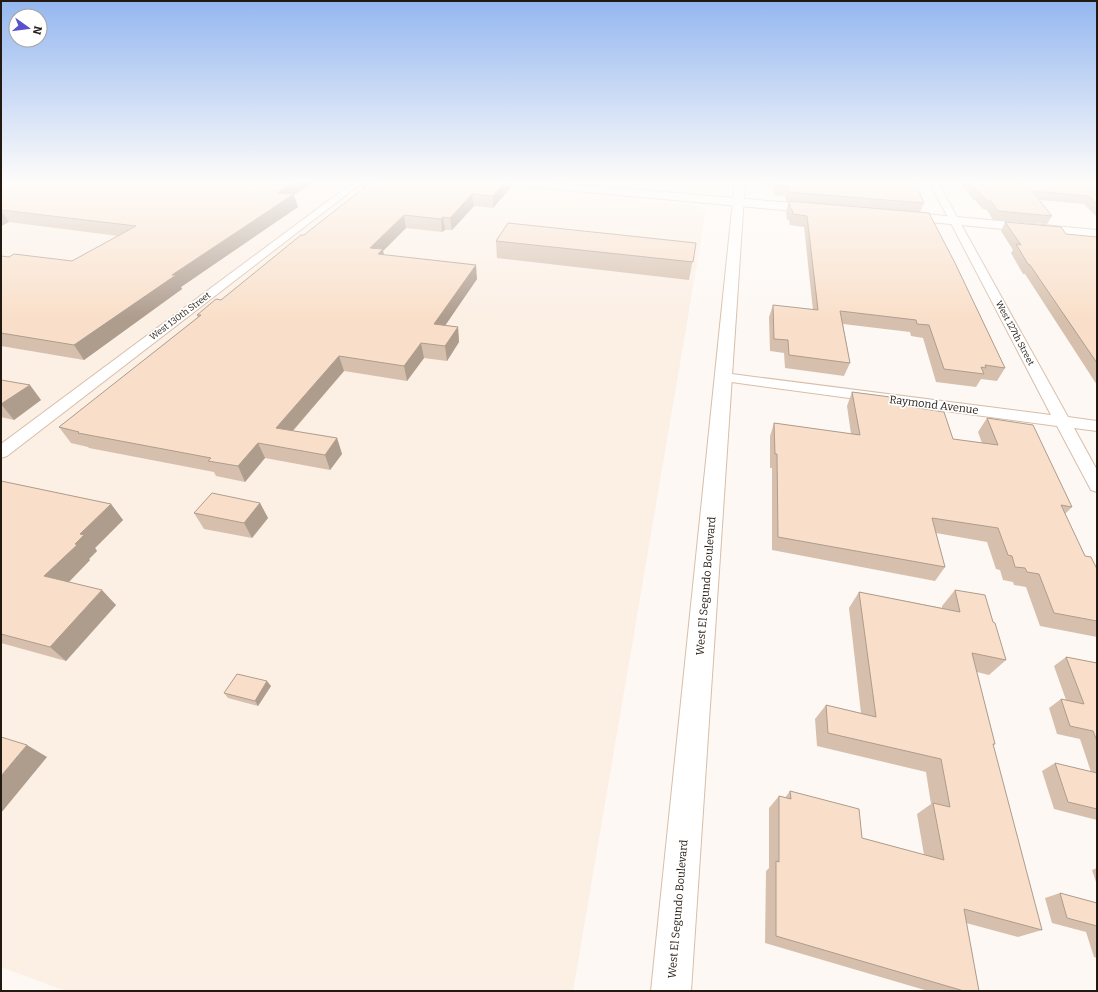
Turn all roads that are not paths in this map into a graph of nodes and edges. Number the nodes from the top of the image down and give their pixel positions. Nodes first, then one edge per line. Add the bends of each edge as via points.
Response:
1 (298, 227) edge
2 (736, 227) edge
3 (957, 227) edge
4 (1023, 227) edge
5 (1097, 234) edge
6 (724, 377) junction
7 (1062, 421) junction
8 (1097, 426) edge
9 (1, 452) edge
10 (1097, 486) edge
11 (671, 991) edge

1 - 9 street, West 130th Street
2 - 6 main road, West El Segundo Boulevard
3 - 7 street, West 127th Street
4 - 5 main road
6 - 7 street, Raymond Avenue
6 - 11 main road, West El Segundo Boulevard
7 - 8 street, Raymond Avenue
7 - 10 street, West 127th Street

